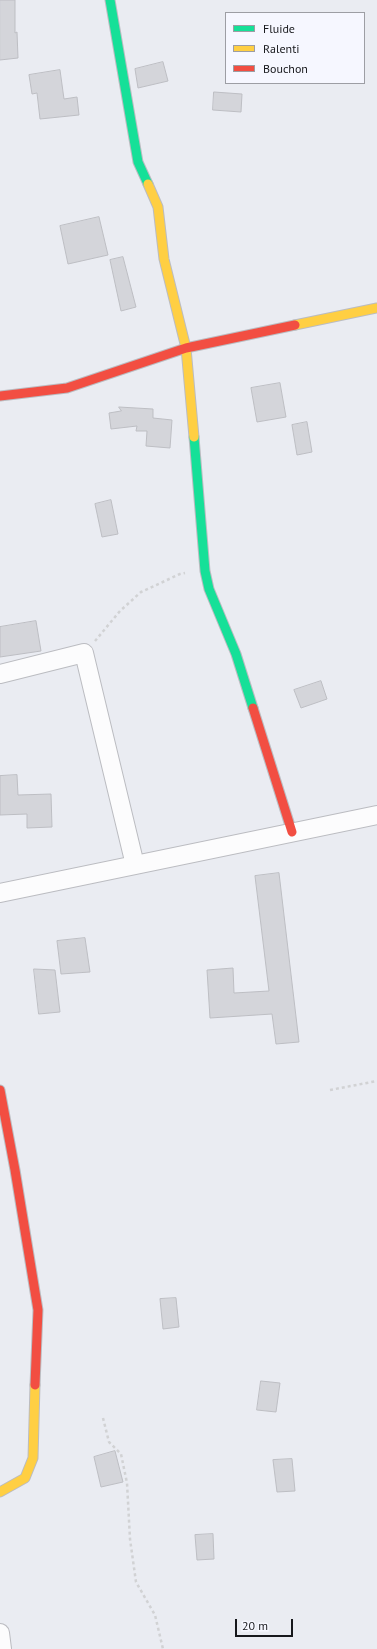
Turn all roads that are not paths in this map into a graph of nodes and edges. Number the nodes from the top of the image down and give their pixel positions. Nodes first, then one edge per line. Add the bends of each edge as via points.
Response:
1 (110, 0) edge
2 (377, 308) edge
3 (186, 348) junction
4 (0, 396) edge
5 (0, 674) edge
6 (377, 815) edge
7 (292, 832) junction
8 (135, 865) junction
9 (0, 893) edge
10 (0, 1090) edge
11 (0, 1492) edge
12 (0, 1633) edge
13 (2, 1649) edge

1 - 3 street via 138,162 158,207 164,259
2 - 3 street
3 - 4 street via 67,388
3 - 7 street via 205,571 236,654
5 - 8 street via 84,653
6 - 7 street
7 - 8 street
8 - 9 street
10 - 11 street via 38,1310 33,1458 25,1478
12 - 13 street

